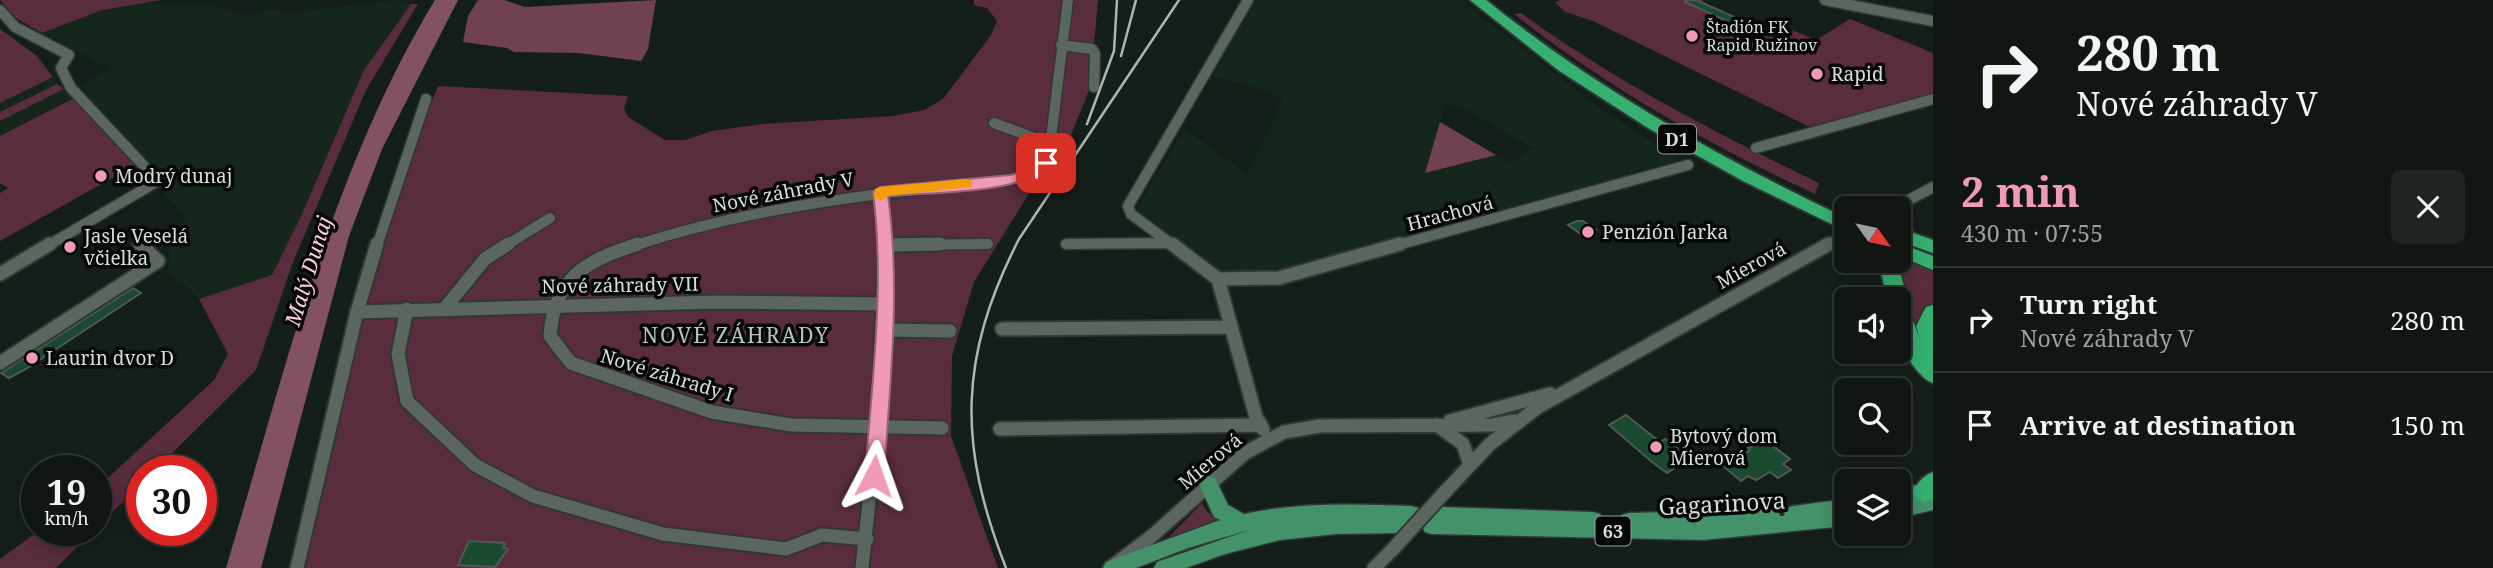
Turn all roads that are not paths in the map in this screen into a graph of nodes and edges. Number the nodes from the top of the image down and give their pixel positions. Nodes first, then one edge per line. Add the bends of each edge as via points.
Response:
1 (1068, 0) edge
2 (1248, 0) edge
3 (1477, 0) edge
4 (1489, 0) edge
5 (1825, 0) edge
6 (1894, 0) edge
7 (0, 10) edge
8 (1898, 14) junction
9 (1933, 21) edge
10 (1060, 45) junction
11 (1094, 87) dead end
12 (426, 99) dead end
13 (1933, 99) edge
14 (993, 123) dead end
15 (1048, 143) junction
16 (1756, 148) dead end
17 (1688, 165) dead end
18 (1933, 187) edge
19 (880, 192) junction
20 (1795, 196) junction
21 (1911, 199) edge
22 (1834, 211) edge
23 (550, 218) dead end
24 (1834, 218) edge
25 (1911, 241) edge
26 (1834, 242) edge
27 (1170, 243) junction
28 (1911, 243) edge
29 (139, 244) dead end
30 (988, 244) dead end
31 (1066, 244) dead end
32 (887, 245) junction
33 (1933, 247) edge
34 (1933, 253) edge
35 (1911, 254) edge
36 (1933, 263) edge
37 (0, 274) edge
38 (1218, 279) junction
39 (884, 304) junction
40 (553, 306) junction
41 (445, 308) junction
42 (407, 309) junction
43 (357, 312) junction
44 (1931, 314) edge
45 (1230, 327) junction
46 (1002, 329) dead end
47 (885, 330) junction
48 (950, 331) dead end
49 (1911, 342) edge
50 (1933, 349) edge
51 (0, 363) edge
52 (1933, 376) edge
53 (1564, 390) junction
54 (1517, 420) junction
55 (1259, 425) junction
56 (1437, 425) junction
57 (878, 428) junction
58 (942, 428) dead end
59 (1000, 429) dead end
60 (1271, 437) junction
61 (1469, 462) junction
62 (1208, 484) junction
63 (1931, 491) edge
64 (1444, 493) joint
65 (1911, 495) edge
66 (1911, 503) edge
67 (1834, 509) edge
68 (1834, 519) edge
69 (1242, 523) junction
70 (867, 539) junction
71 (296, 568) edge
72 (862, 568) edge
73 (1112, 568) edge
74 (1164, 568) edge
75 (1374, 568) edge

1 - 10 street
2 - 27 street via 1128,203 1131,214
3 - 20 highway, D1 via 1601,93 1680,141
4 - 20 highway, D1 via 1610,89
5 - 8 street
6 - 8 street
7 - 37 street via 15,27 69,55 61,68 71,88 158,181
8 - 9 street
10 - 11 street via 1092,49
10 - 15 street
12 - 43 street via 398,172
13 - 16 street
14 - 15 street
15 - 19 street, Nové záhrady V via 1046,163 1024,176
17 - 38 street, Hrachová via 1279,278
18 - 21 street
19 - 32 street
19 - 40 street, Nové záhrady V via 780,208 622,250 575,275 557,294
20 - 22 highway, D1
20 - 24 highway, D1
23 - 41 street via 485,259
25 - 33 highway
26 - 53 street, Mierová
27 - 31 street
27 - 38 street
28 - 34 highway
29 - 51 street via 158,261
30 - 32 street
32 - 39 street
35 - 36 highway
38 - 45 street
39 - 40 street, Nové záhrady VII
39 - 47 street
40 - 41 street, Nové záhrady VII
40 - 57 street, Nové záhrady I via 550,336 564,357 617,382 712,412 791,425
41 - 42 street, Nové záhrady VII
42 - 43 street, Nové záhrady VII
42 - 70 street via 398,354 407,401 475,465 533,496 663,534 786,549 822,534
43 - 71 street
44 - 50 highway via 1926,326
45 - 46 street
45 - 55 street
47 - 48 street
47 - 57 street
49 - 52 highway
53 - 54 street, Mierová
53 - 56 street, Mierová
54 - 56 street, Mierová
54 - 61 street, Mierová
55 - 59 street
55 - 60 street
56 - 60 street, Mierová via 1320,426
56 - 61 street via 1463,444
57 - 58 street, Nové záhrady I
57 - 70 street
60 - 62 street, Mierová
61 - 64 street, Mierová
62 - 69 main road via 1221,511
62 - 73 street, Mierová
63 - 65 main road
63 - 66 main road
64 - 75 street, Mierová, bridge
67 - 68 main road, Gagarinova / 63 via 1709,520 1437,521 1702,532
69 - 73 main road via 1196,535
69 - 74 main road via 1314,512 1406,519 1270,531 1225,543
70 - 72 street

